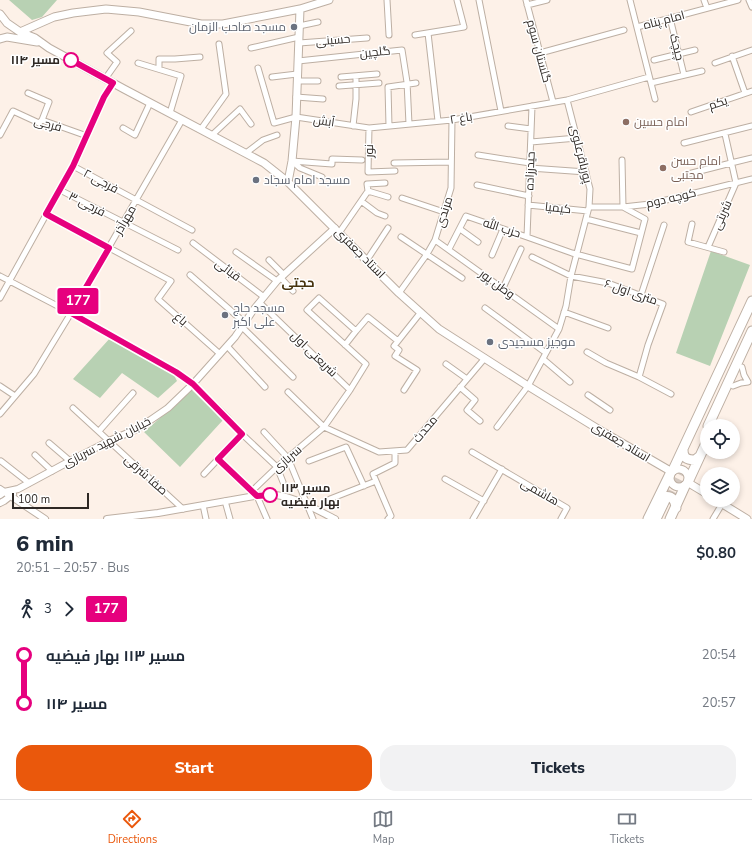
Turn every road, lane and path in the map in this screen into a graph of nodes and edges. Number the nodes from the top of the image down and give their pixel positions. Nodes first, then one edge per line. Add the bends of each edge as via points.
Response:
1 (329, 0) edge
2 (387, 0) edge
3 (457, 0) edge
4 (479, 0) edge
5 (547, 0) edge
6 (630, 0) edge
7 (704, 0) edge
8 (738, 0) edge
9 (749, 0) edge
10 (526, 3) edge
11 (752, 7) edge
12 (300, 8) junction
13 (707, 8) junction
14 (0, 14) edge
15 (670, 18) junction
16 (318, 22) dead end
17 (3, 23) edge
18 (299, 26) junction
19 (637, 27) junction
20 (624, 30) dead end
21 (130, 31) dead end
22 (20, 32) junction
23 (428, 33) junction
24 (389, 35) dead end
25 (416, 35) dead end
26 (2, 37) edge
27 (367, 38) dead end
28 (299, 40) junction
29 (43, 43) junction
30 (219, 44) dead end
31 (251, 48) dead end
32 (695, 50) dead end
33 (752, 50) edge
34 (540, 53) junction
35 (679, 54) junction
36 (732, 56) junction
37 (200, 57) dead end
38 (298, 60) junction
39 (654, 60) dead end
40 (138, 63) dead end
41 (714, 63) dead end
42 (258, 68) dead end
43 (159, 69) junction
44 (702, 71) dead end
45 (377, 74) dead end
46 (684, 75) junction
47 (356, 76) junction
48 (272, 77) dead end
49 (341, 77) dead end
50 (649, 77) junction
51 (297, 78) junction
52 (105, 79) junction
53 (318, 81) dead end
54 (113, 83) junction
55 (379, 83) dead end
56 (416, 83) dead end
57 (651, 83) junction
58 (408, 84) junction
59 (356, 85) junction
60 (340, 86) dead end
61 (752, 91) edge
62 (28, 92) dead end
63 (745, 93) junction
64 (296, 97) junction
65 (323, 99) dead end
66 (655, 99) dead end
67 (567, 100) junction
68 (553, 102) junction
69 (150, 103) junction
70 (532, 106) junction
71 (501, 111) junction
72 (691, 112) dead end
73 (170, 113) junction
74 (296, 117) junction
75 (42, 120) junction
76 (182, 120) junction
77 (452, 120) junction
78 (438, 121) junction
79 (251, 124) dead end
80 (409, 124) junction
81 (354, 126) junction
82 (389, 126) junction
83 (508, 126) dead end
84 (752, 126) edge
85 (123, 128) dead end
86 (369, 128) junction
87 (201, 129) junction
88 (531, 129) junction
89 (725, 134) junction
90 (0, 135) edge
91 (212, 135) junction
92 (277, 135) dead end
93 (86, 136) junction
94 (577, 138) junction
95 (531, 142) junction
96 (684, 143) dead end
97 (246, 153) junction
98 (478, 155) dead end
99 (752, 158) edge
100 (362, 160) dead end
101 (622, 160) dead end
102 (292, 161) junction
103 (451, 162) junction
104 (731, 162) junction
105 (394, 163) dead end
106 (73, 166) junction
107 (530, 166) junction
108 (395, 170) dead end
109 (586, 172) junction
110 (688, 174) dead end
111 (322, 177) dead end
112 (752, 179) edge
113 (288, 182) junction
114 (385, 183) dead end
115 (736, 183) junction
116 (477, 185) dead end
117 (60, 190) junction
118 (368, 191) junction
119 (529, 196) junction
120 (388, 197) dead end
121 (402, 198) dead end
122 (136, 200) junction
123 (361, 201) junction
124 (528, 205) junction
125 (623, 207) junction
126 (588, 209) junction
127 (444, 212) junction
128 (46, 214) junction
129 (385, 216) dead end
130 (586, 219) junction
131 (123, 222) junction
132 (692, 224) dead end
133 (664, 225) dead end
134 (388, 228) dead end
135 (460, 229) junction
136 (503, 229) junction
137 (192, 230) dead end
138 (337, 230) junction
139 (641, 233) junction
140 (401, 237) dead end
141 (527, 237) junction
142 (435, 240) junction
143 (478, 242) dead end
144 (193, 243) dead end
145 (708, 247) junction
146 (109, 248) junction
147 (449, 249) junction
148 (521, 249) dead end
149 (178, 250) dead end
150 (236, 252) dead end
151 (724, 252) dead end
152 (427, 254) junction
153 (574, 254) junction
154 (492, 255) dead end
155 (532, 257) dead end
156 (269, 260) dead end
157 (367, 260) junction
158 (190, 275) dead end
159 (0, 276) edge
160 (571, 276) junction
161 (281, 278) junction
162 (462, 278) dead end
163 (9, 281) junction
164 (503, 288) junction
165 (293, 290) dead end
166 (399, 293) junction
167 (641, 295) junction
168 (264, 297) junction
169 (0, 298) edge
170 (752, 301) edge
171 (260, 303) junction
172 (485, 308) dead end
173 (421, 312) junction
174 (564, 312) junction
175 (71, 313) junction
176 (752, 314) edge
177 (244, 325) junction
178 (608, 328) dead end
179 (559, 329) junction
180 (356, 331) junction
181 (752, 331) edge
182 (398, 341) junction
183 (345, 345) junction
184 (752, 345) edge
185 (227, 346) junction
186 (587, 352) dead end
187 (546, 353) junction
188 (220, 354) junction
189 (485, 358) junction
190 (543, 359) junction
191 (446, 364) dead end
192 (742, 367) junction
193 (640, 376) junction
194 (293, 377) dead end
195 (468, 379) junction
196 (570, 382) dead end
197 (750, 383) edge
198 (193, 384) junction
199 (0, 386) edge
200 (528, 386) junction
201 (733, 386) junction
202 (265, 387) dead end
203 (460, 388) junction
204 (350, 390) junction
205 (404, 390) dead end
206 (288, 392) dead end
207 (133, 393) dead end
208 (671, 394) dead end
209 (588, 395) dead end
210 (15, 396) junction
211 (73, 408) dead end
212 (610, 410) dead end
213 (0, 414) edge
214 (711, 419) edge
215 (717, 419) edge
216 (480, 421) dead end
217 (324, 427) junction
218 (497, 427) dead end
219 (99, 431) junction
220 (264, 432) dead end
221 (242, 434) junction
222 (700, 438) edge
223 (109, 441) junction
224 (49, 443) dead end
225 (700, 446) edge
226 (395, 451) junction
227 (472, 452) dead end
228 (691, 453) junction
229 (35, 455) dead end
230 (288, 458) junction
231 (218, 459) junction
232 (0, 460) edge
233 (70, 460) junction
234 (309, 461) dead end
235 (277, 467) junction
236 (502, 469) junction
237 (52, 471) junction
238 (672, 472) junction
239 (204, 474) dead end
240 (444, 479) dead end
241 (376, 481) junction
242 (283, 482) dead end
243 (29, 483) junction
244 (687, 483) junction
245 (364, 486) junction
246 (700, 490) edge
247 (4, 493) edge
248 (254, 494) junction
249 (330, 499) dead end
250 (225, 501) junction
251 (484, 502) junction
252 (668, 502) junction
253 (0, 503) edge
254 (203, 505) junction
255 (308, 506) junction
256 (717, 507) edge
257 (727, 507) edge
258 (183, 508) junction
259 (37, 517) edge
260 (45, 519) edge
261 (107, 519) edge
262 (206, 519) edge
263 (230, 519) edge
264 (267, 519) edge
265 (313, 519) edge
266 (335, 519) edge
267 (388, 519) edge
268 (473, 519) edge
269 (561, 519) edge
270 (648, 519) edge
271 (656, 519) edge
272 (664, 519) edge
273 (670, 519) edge
274 (713, 519) edge
275 (747, 519) edge

1 - 12 main road
2 - 24 street
3 - 23 street via 464,27
4 - 71 street
5 - 10 street
6 - 19 street
7 - 13 street
8 - 13 street, امام پناه
9 - 11 street
10 - 34 street, گلستان سوم
12 - 18 main road
12 - 22 main road via 223,24 201,24 139,12 106,9 54,18
13 - 15 street, امام پناه
14 - 17 main road, استاد جعفری
15 - 19 street, امام پناه
15 - 35 street, چیچک
16 - 18 street
17 - 22 main road, استاد جعفری
18 - 28 main road
19 - 50 street
20 - 34 street
21 - 52 street via 107,53 117,62
22 - 29 main road, استاد جعفری
23 - 25 street
23 - 78 street
26 - 29 main road
27 - 28 street, حسینی
28 - 31 street, حسینی
28 - 38 main road
29 - 52 main road, استاد جعفری
30 - 87 street via 226,94
32 - 35 street
33 - 36 street
34 - 68 street, گلستان سوم
35 - 39 street
35 - 46 street, چیچک
36 - 41 street
36 - 63 street
37 - 43 street via 159,59
38 - 51 main road
38 - 58 street, گلچین via 402,50
40 - 43 street
42 - 74 street via 274,123
43 - 73 street via 181,76
44 - 46 street
45 - 47 street
46 - 57 street
47 - 49 street
47 - 59 street
48 - 51 street
50 - 57 street
50 - 67 street
51 - 53 street
51 - 64 main road
52 - 54 main road, استاد جعفری
54 - 69 main road, استاد جعفری
54 - 93 street
55 - 59 street
56 - 58 street
57 - 66 street
58 - 80 street, گلچین
58 - 82 street via 388,87
59 - 60 street
59 - 81 street
61 - 63 street, یکم
62 - 75 street via 49,102
63 - 72 street, یکم
64 - 65 street
64 - 74 main road
67 - 68 street
67 - 94 street, پورباقرعلوی
68 - 70 street, باغ ۲
69 - 73 main road, استاد جعفری
69 - 85 street via 135,134
70 - 71 street, باغ ۲
70 - 88 street, حیدرزاده
71 - 77 street, باغ ۲
73 - 76 main road, استاد جعفری
74 - 81 street, آبش
74 - 102 main road
75 - 90 street, فرجی via 38,123 12,111
75 - 93 street, فرجی
76 - 87 main road, استاد جعفری
76 - 122 street, مهرآذر
77 - 78 street, باغ ۲
77 - 103 street, مرندی
78 - 80 street, باغ ۲
79 - 91 street via 240,110
80 - 82 street, باغ ۲
81 - 86 street, آبش
82 - 86 street, باغ ۲
83 - 88 street
84 - 89 street
86 - 108 street, نور via 368,172
87 - 91 main road, استاد جعفری
88 - 95 street, حیدرزاده
89 - 96 street
89 - 104 street
91 - 97 main road, استاد جعفری
92 - 97 street via 262,140
93 - 106 street
94 - 95 street
94 - 109 street, پورباقرعلوی
95 - 107 street, حیدرزاده
97 - 113 main road, استاد جعفری
98 - 107 street
99 - 104 street
100 - 102 street via 332,159 332,164
101 - 125 street
102 - 111 street via 300,168
102 - 113 main road
103 - 105 street
103 - 127 street, مرندی via 452,188
104 - 110 street
104 - 115 street
106 - 117 street
106 - 122 street, فرجی ۲
107 - 109 street
107 - 119 street, حیدرزاده
109 - 126 street, پورباقرعلوی via 590,189
112 - 115 street, کوچه دوم
113 - 138 main road, استاد جعفری
114 - 118 street via 367,184
115 - 125 street, کوچه دوم via 650,204
115 - 145 street, شربتی
116 - 119 street
117 - 128 street
117 - 131 street, فرجی ۳
118 - 120 street
118 - 123 street
119 - 124 street, حیدرزاده
121 - 127 street
122 - 131 street, مهرآذر
122 - 137 street, فرجی ۲
123 - 129 street
123 - 138 street
124 - 126 street, کیمیا
124 - 141 street, حیدرزاده
125 - 126 street, کوچه دوم
125 - 139 street via 645,219
126 - 130 street, پورباقرعلوی
127 - 142 street, مرندی
128 - 146 street
128 - 163 street
130 - 139 street
130 - 153 street, پورباقرعلوی
131 - 146 street, مهرآذر
131 - 149 street, فرجی ۳
132 - 145 street via 688,242
133 - 167 street
134 - 157 street
135 - 136 street, حزب الله via 466,216
135 - 143 street
135 - 147 street, حزب الله
136 - 141 street, حزب الله
136 - 154 street
138 - 157 main road, استاد جعفری
138 - 161 street, خیابان شهید سربازی
139 - 153 street, حزب الله via 632,269
140 - 152 street
141 - 153 street, حزب الله
142 - 147 street, وطن پور
142 - 152 street, مرندی
144 - 168 street, قبائی
145 - 151 street
146 - 175 street, مهرآذر
146 - 188 street, باغ via 171,281 158,299
147 - 164 street, وطن پور
148 - 164 street
150 - 161 street
152 - 162 street
152 - 166 street, مرندی
153 - 160 street, پورباقرعلوی
155 - 160 street, ۶ متری اول
156 - 161 street
157 - 166 main road, استاد جعفری
158 - 177 street
159 - 163 street
160 - 167 street, ۶ متری اول via 608,283
160 - 174 street, پورباقرعلوی
161 - 165 street
161 - 168 street, خیابان شهید سربازی
163 - 169 street
163 - 175 street
164 - 179 street, وطن پور
166 - 173 main road, استاد جعفری
167 - 193 street, ۶ متری اول via 663,304
168 - 171 street, خیابان شهید سربازی
170 - 228 highway
171 - 177 street, خیابان شهید سربازی
171 - 204 street, شریعتی اول
172 - 187 street
173 - 182 street
173 - 189 main road, استاد جعفری via 439,329
174 - 178 street
174 - 179 street, پورباقرعلوی
175 - 198 street
175 - 210 street, مهرآذر via 34,374
176 - 228 highway
177 - 185 street, خیابان شهید سربازی
177 - 194 street
179 - 187 street, پورباقرعلوی
180 - 182 street via 368,317
180 - 183 street
180 - 183 street via 319,298 307,310
181 - 214 highway
182 - 205 street via 394,346 399,350 395,356 417,370
183 - 204 street, سربازی via 366,364
184 - 192 highway
185 - 188 street, خیابان شهید سربازی
185 - 202 street
186 - 193 street via 606,363
187 - 190 street, پورباقرعلوی
188 - 198 street, خیابان شهید سربازی
189 - 195 street, محدث
189 - 200 main road, استاد جعفری
190 - 196 street
190 - 200 street, پورباقرعلوی
191 - 195 street
192 - 197 street via 744,376
192 - 201 highway
193 - 208 street
195 - 203 street, محدث
197 - 201 street
198 - 221 street
198 - 223 street, خیابان شهید سربازی via 152,420
199 - 210 street
200 - 218 street, پورباقرعلوی
200 - 238 main road, استاد جعفری
201 - 215 highway
203 - 216 street via 475,400 467,410
203 - 226 street, محدث via 407,450
204 - 217 street, سربازی
206 - 217 street, محدث
207 - 219 street
209 - 212 street
210 - 213 street, مهرآذر
211 - 219 street, صفا شرقی
217 - 226 street, محدث via 379,452
217 - 230 street, سربازی
219 - 223 street, صفا شرقی
220 - 230 street
221 - 231 street
221 - 235 street
222 - 228 highway
223 - 233 street, خیابان شهید سربازی
223 - 258 street, صفا شرقی
224 - 233 street
225 - 228 highway
226 - 241 street via 395,463 373,474
227 - 236 street
228 - 238 highway
228 - 244 highway
229 - 237 street
230 - 235 street, سربازی
230 - 255 street
231 - 239 street
231 - 248 street
232 - 243 street
233 - 237 street, خیابان شهید سربازی
234 - 245 street via 346,447
235 - 242 street
235 - 248 street, سربازی
236 - 251 street
236 - 269 street, هاشمی via 567,508
237 - 243 street, خیابان شهید سربازی
238 - 244 main road via 679,468 684,470 688,474
238 - 244 main road via 670,478 673,485 681,487
238 - 252 highway
240 - 251 street
241 - 245 street
241 - 267 street via 391,516
243 - 247 street, خیابان شهید سربازی
244 - 246 main road
244 - 252 highway
245 - 249 street
247 - 253 street, خیابان شهید سربازی
247 - 259 street
248 - 250 street
248 - 255 street via 275,494
248 - 264 street
250 - 254 street
250 - 263 street
251 - 268 street
252 - 270 highway
252 - 271 highway
252 - 272 highway
252 - 273 highway
254 - 258 street
254 - 262 street
255 - 265 street
255 - 266 street
256 - 274 street
257 - 275 main road
258 - 261 street
259 - 260 street

